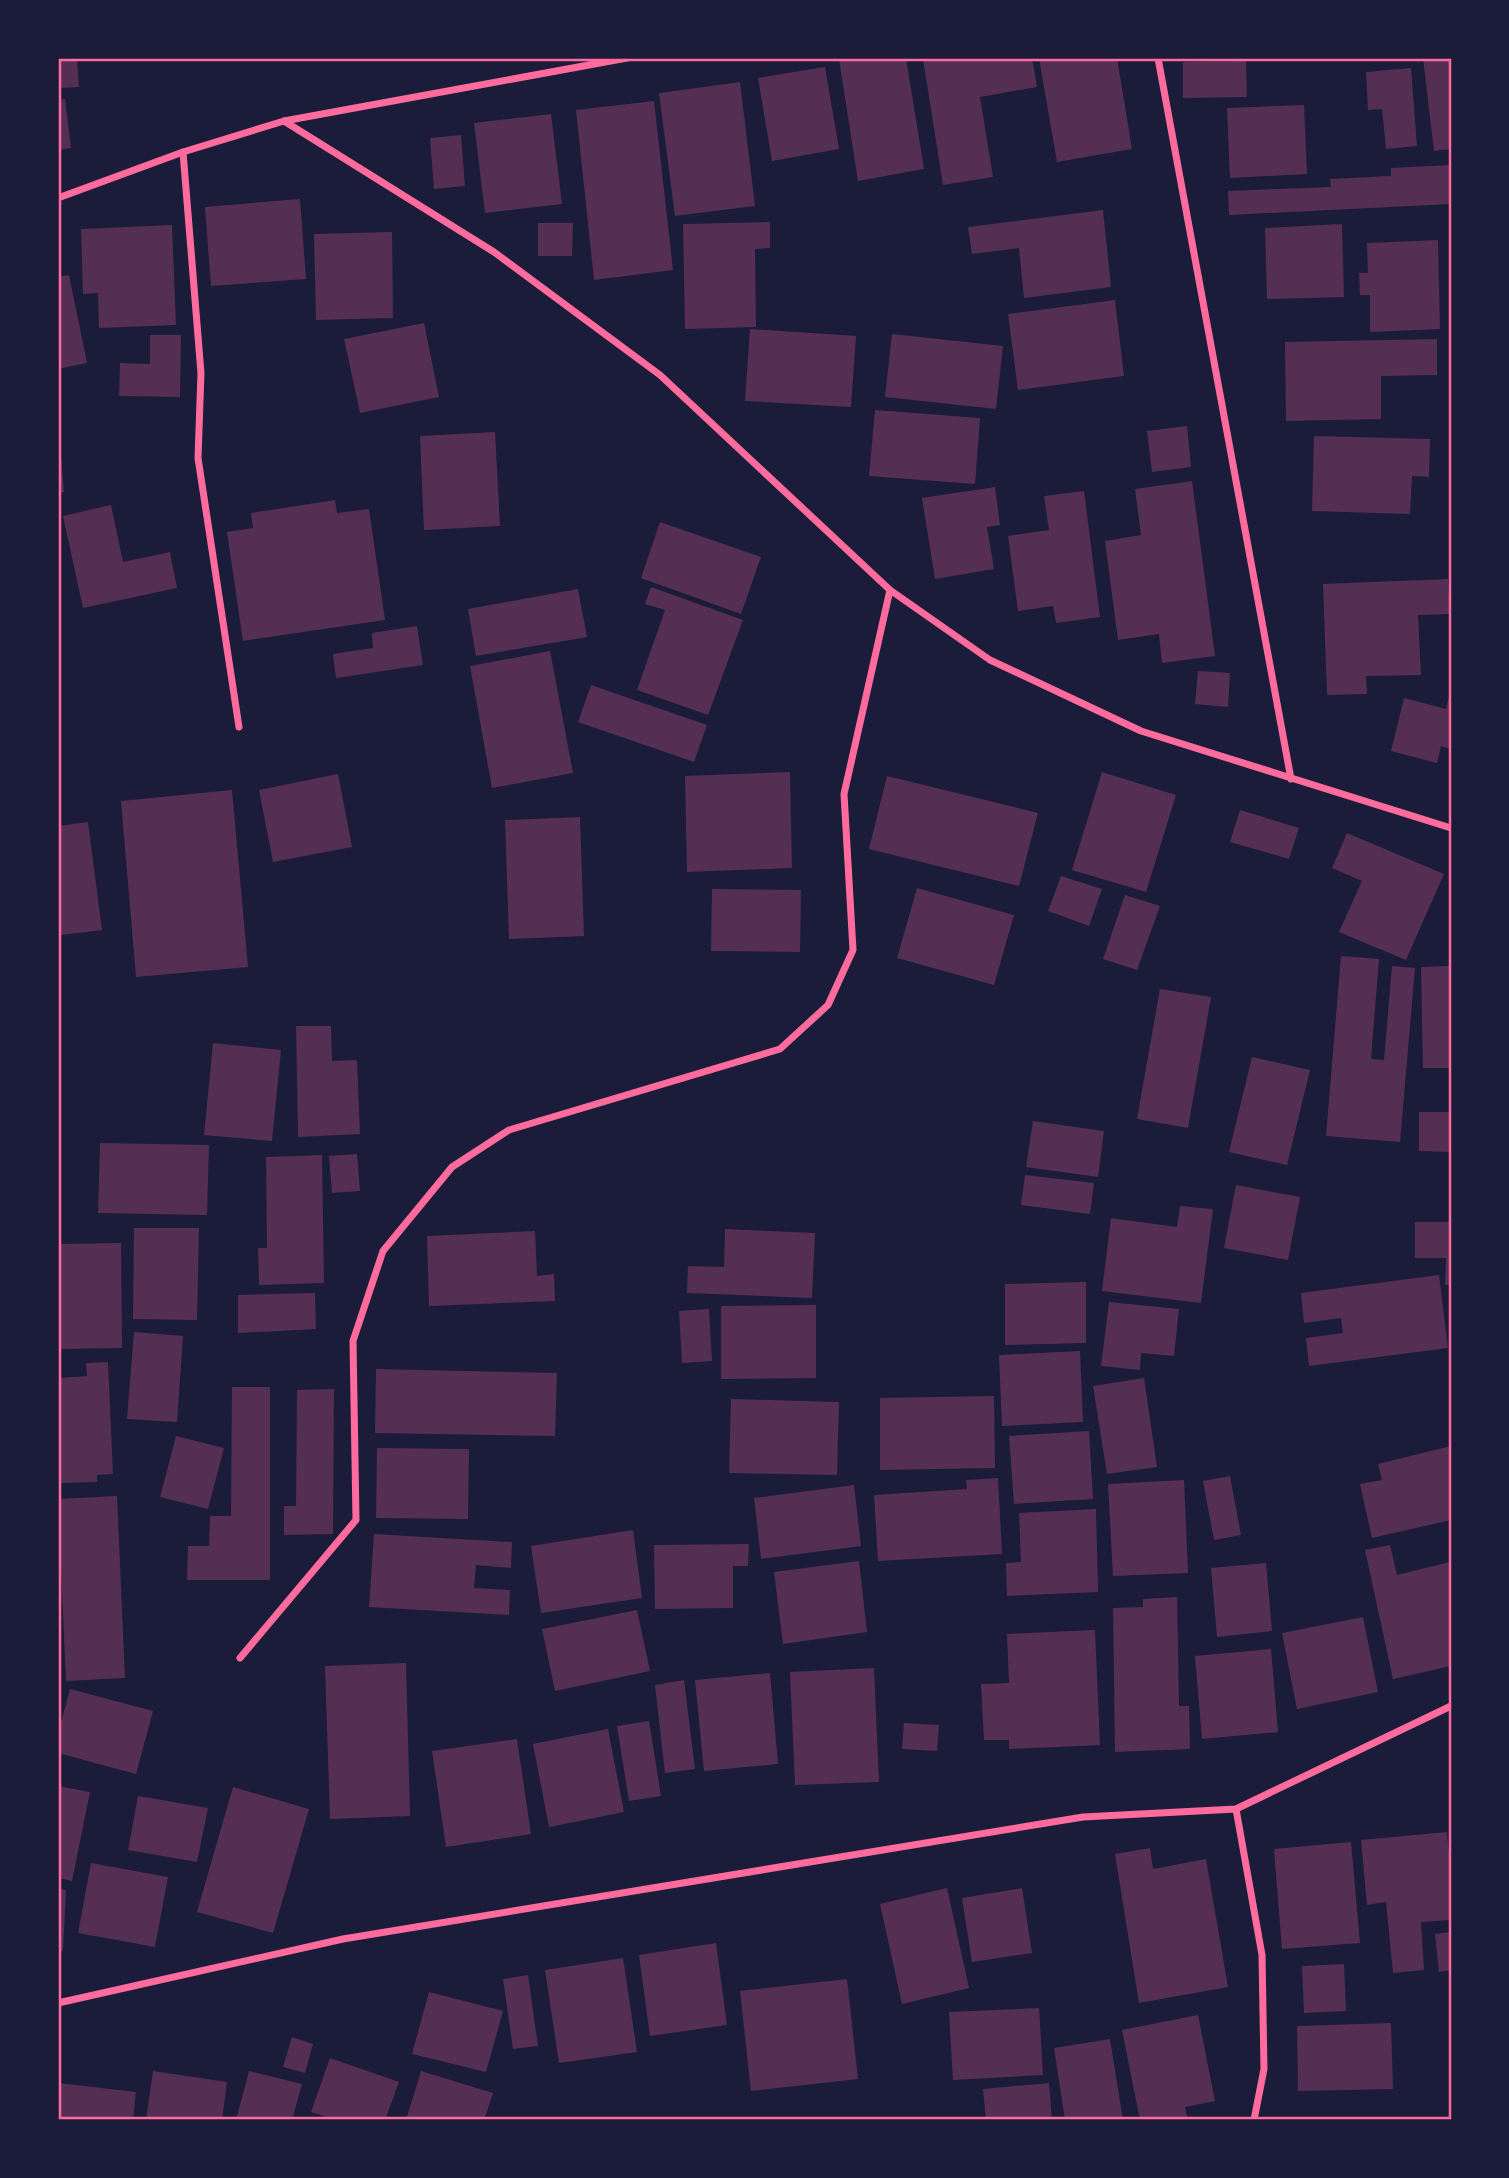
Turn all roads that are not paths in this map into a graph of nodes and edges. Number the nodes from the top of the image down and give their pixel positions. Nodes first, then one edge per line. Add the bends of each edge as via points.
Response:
1 (627, 58) edge
2 (1158, 58) edge
3 (284, 121) junction
4 (183, 152) junction
5 (58, 198) edge
6 (890, 590) junction
7 (239, 727) dead end
8 (1290, 779) junction
9 (1451, 828) edge
10 (240, 1658) dead end
11 (1451, 1706) edge
12 (1236, 1809) junction
13 (58, 2003) edge
14 (1254, 2120) edge

1 - 3 street
2 - 8 street
3 - 4 street
3 - 6 street via 494,252 660,375
4 - 5 street
4 - 7 street via 201,373 198,458
6 - 8 street via 990,660 1015,672 1140,731
6 - 10 street via 844,794 853,950 828,1005 780,1049 509,1130 452,1167 383,1251 353,1341 356,1520
8 - 9 street
11 - 12 street
12 - 13 street via 1083,1817 343,1939
12 - 14 street via 1262,1955 1264,2069

